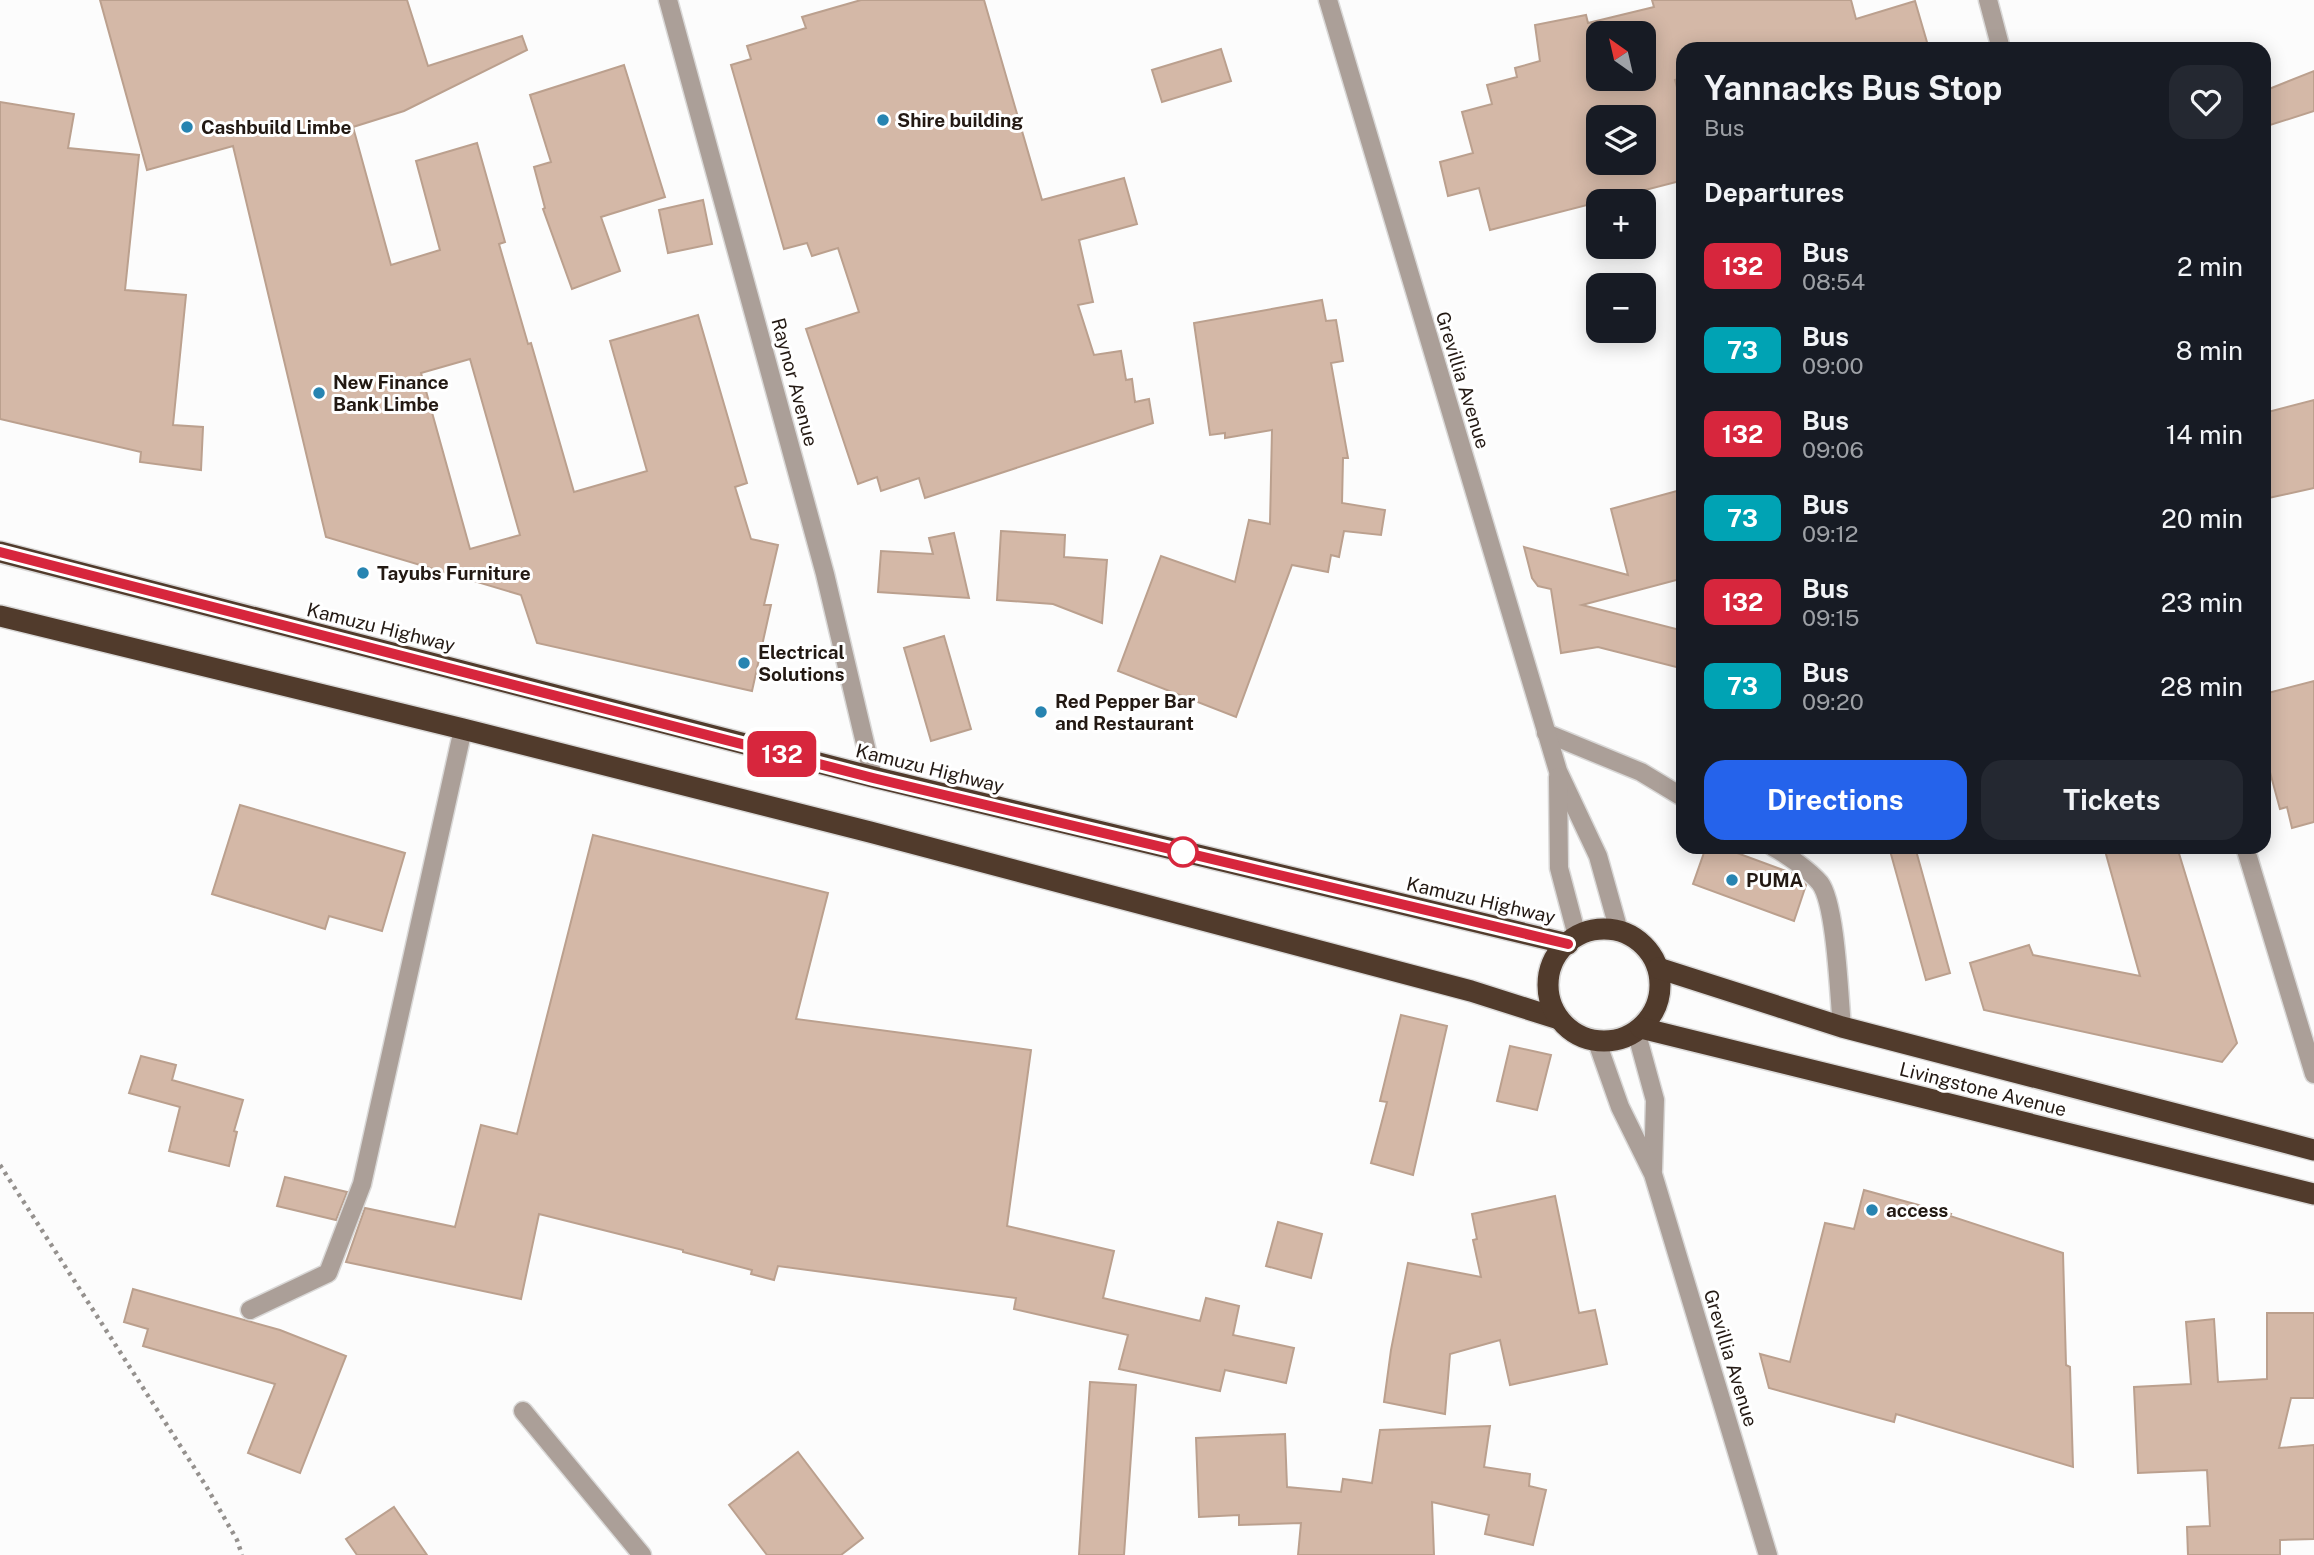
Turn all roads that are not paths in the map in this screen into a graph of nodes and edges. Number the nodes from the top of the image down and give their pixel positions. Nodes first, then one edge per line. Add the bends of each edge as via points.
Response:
1 (668, 0) edge
2 (1328, 0) edge
3 (1988, 0) edge
4 (1999, 42) edge
5 (0, 552) edge
6 (0, 615) edge
7 (463, 729) junction
8 (1546, 733) junction
9 (1558, 771) junction
10 (873, 778) junction
11 (1676, 793) edge
12 (1784, 854) edge
13 (2247, 854) edge
14 (1619, 931) junction
15 (1572, 940) junction
16 (1658, 968) junction
17 (1559, 1019) junction
18 (1842, 1027) junction
19 (1639, 1030) junction
20 (1598, 1042) junction
21 (2314, 1074) edge
22 (2314, 1150) edge
23 (1653, 1174) junction
24 (2314, 1194) edge
25 (250, 1310) dead end
26 (523, 1411) dead end
27 (642, 1555) edge
28 (1768, 1555) edge

1 - 10 street, Raynor Avenue via 825,574
2 - 8 street, Grevillia Avenue
3 - 4 street
5 - 10 highway, Kamuzu Highway
6 - 7 highway
7 - 17 highway via 1430,980
7 - 25 street via 362,1184 328,1273
8 - 9 street, Grevillia Avenue
8 - 11 street via 1641,772
9 - 14 street, Grevillia Avenue via 1598,856
9 - 15 street, Grevillia Avenue via 1559,868
10 - 15 highway, Kamuzu Highway
12 - 18 street via 1820,883 1830,907
13 - 21 street
14 - 15 highway via 1598,929
14 - 16 highway via 1650,951
15 - 17 highway via 1559,951 1548,985
16 - 18 highway, Livingstone Avenue
16 - 19 highway via 1661,988 1657,1007
17 - 20 highway via 1576,1034
18 - 22 highway, Livingstone Avenue
19 - 20 highway
19 - 23 street via 1655,1100
19 - 24 highway, Livingstone Avenue
20 - 23 street via 1620,1107
23 - 28 street, Grevillia Avenue
26 - 27 street

